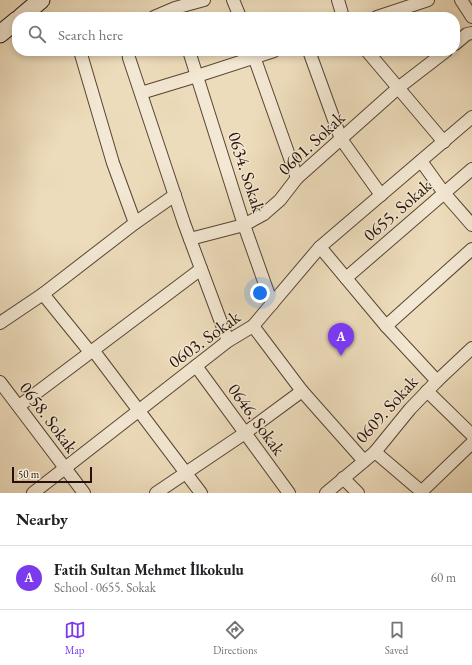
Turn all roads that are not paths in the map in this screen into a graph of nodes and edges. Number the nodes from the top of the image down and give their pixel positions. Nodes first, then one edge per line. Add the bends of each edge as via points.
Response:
1 (41, 0) edge
2 (204, 0) edge
3 (234, 0) edge
4 (338, 0) edge
5 (428, 0) edge
6 (461, 0) edge
7 (175, 8) edge
8 (27, 12) edge
9 (166, 12) edge
10 (238, 12) edge
11 (342, 12) edge
12 (392, 12) edge
13 (472, 17) edge
14 (12, 24) edge
15 (472, 33) edge
16 (0, 34) edge
17 (460, 40) edge
18 (81, 56) edge
19 (129, 56) edge
20 (191, 56) edge
21 (248, 56) edge
22 (254, 56) edge
23 (311, 56) edge
24 (371, 56) edge
25 (440, 56) edge
26 (197, 76) junction
27 (398, 88) junction
28 (141, 93) junction
29 (472, 117) edge
30 (341, 139) junction
31 (444, 142) junction
32 (421, 161) junction
33 (472, 169) edge
34 (297, 178) junction
35 (444, 193) junction
36 (175, 195) junction
37 (381, 195) junction
38 (135, 223) junction
39 (472, 224) edge
40 (244, 225) junction
41 (190, 239) junction
42 (320, 247) junction
43 (472, 249) edge
44 (201, 269) junction
45 (346, 278) junction
46 (43, 294) junction
47 (272, 304) junction
48 (0, 323) edge
49 (253, 326) junction
50 (386, 326) junction
51 (228, 342) junction
52 (472, 348) edge
53 (91, 351) junction
54 (196, 366) junction
55 (437, 380) junction
56 (0, 382) edge
57 (302, 391) junction
58 (427, 391) junction
59 (19, 406) junction
60 (140, 410) junction
61 (245, 433) junction
62 (472, 436) edge
63 (472, 443) edge
64 (375, 452) junction
65 (364, 460) junction
66 (65, 468) junction
67 (186, 472) junction
68 (344, 478) junction
69 (421, 492) edge
70 (32, 493) edge
71 (84, 493) edge
72 (156, 493) edge
73 (201, 493) edge
74 (289, 493) edge
75 (326, 493) edge
76 (358, 493) edge

1 - 8 street
2 - 7 street
3 - 10 street
4 - 11 street
5 - 12 street
6 - 13 street
7 - 9 street
14 - 16 street
15 - 17 street
18 - 38 street via 113,163
19 - 28 street
20 - 26 street, 0634. Sokak
21 - 26 street
22 - 34 street
23 - 30 street
24 - 27 street
25 - 27 street, 0601. Sokak
26 - 28 street
26 - 40 street, 0634. Sokak
27 - 30 street, 0601. Sokak
27 - 31 street
28 - 36 street
29 - 31 street, 0603. Sokak
30 - 34 street, 0601. Sokak
30 - 37 street
31 - 32 street, 0603. Sokak
32 - 35 street
32 - 37 street, 0603. Sokak
33 - 35 street, 0655. Sokak
34 - 40 street, 0601. Sokak via 280,200 264,214
35 - 39 street
35 - 45 street, 0655. Sokak
36 - 38 street
36 - 41 street
37 - 42 street, 0603. Sokak
38 - 46 street
40 - 41 street, 0601. Sokak
40 - 47 street, 0634. Sokak
41 - 44 street
42 - 45 street
42 - 47 street, 0603. Sokak
43 - 50 street
44 - 51 street
44 - 53 street
45 - 50 street
46 - 48 street
46 - 53 street
47 - 49 street, 0603. Sokak
49 - 51 street, 0603. Sokak
49 - 57 street
50 - 55 street
51 - 54 street, 0603. Sokak
52 - 55 street, 0609. Sokak
53 - 59 street
53 - 60 street
54 - 60 street, 0603. Sokak
54 - 61 street, 0646. Sokak
55 - 58 street, 0609. Sokak
56 - 59 street, 0658. Sokak
57 - 61 street
57 - 65 street
58 - 62 street
58 - 64 street, 0609. Sokak
59 - 66 street, 0658. Sokak
60 - 66 street, 0603. Sokak
60 - 67 street
61 - 67 street
61 - 74 street, 0646. Sokak
63 - 69 street
64 - 65 street, 0609. Sokak
64 - 69 street
65 - 68 street, 0609. Sokak
66 - 70 street, 0603. Sokak
66 - 71 street, 0658. Sokak
67 - 72 street
67 - 73 street
68 - 75 street, 0609. Sokak
68 - 76 street

